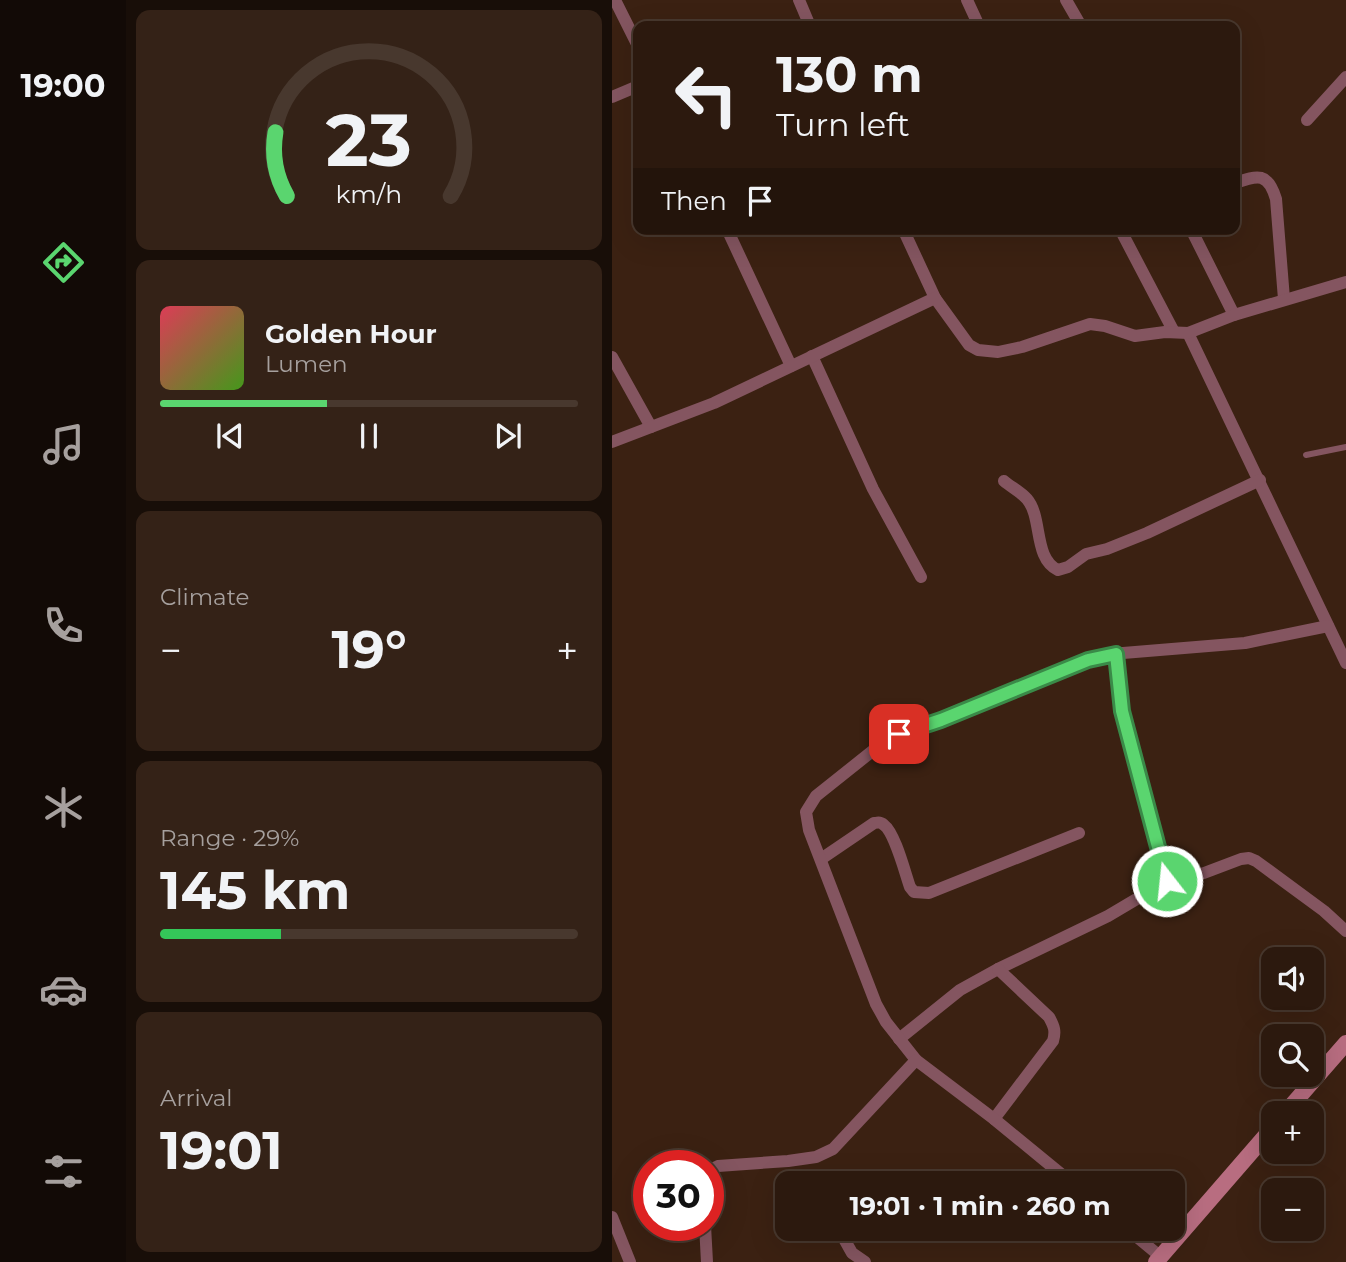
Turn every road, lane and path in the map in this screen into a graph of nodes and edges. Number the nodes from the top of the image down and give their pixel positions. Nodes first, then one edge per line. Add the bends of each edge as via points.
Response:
1 (615, 0) edge
2 (799, 0) edge
3 (967, 0) edge
4 (1066, 0) edge
5 (808, 21) edge
6 (977, 21) edge
7 (1078, 21) edge
8 (633, 36) edge
9 (1345, 77) edge
10 (633, 88) edge
11 (612, 97) edge
12 (1307, 120) dead end
13 (1240, 182) edge
14 (730, 235) edge
15 (906, 235) edge
16 (1123, 235) edge
17 (1194, 235) edge
18 (1345, 282) edge
19 (935, 298) junction
20 (1284, 299) junction
21 (1234, 315) junction
22 (1174, 332) junction
23 (1188, 333) junction
24 (812, 356) junction
25 (612, 357) edge
26 (791, 366) junction
27 (651, 427) junction
28 (612, 442) edge
29 (1345, 447) edge
30 (1306, 455) dead end
31 (1260, 480) junction
32 (1004, 481) dead end
33 (921, 577) dead end
34 (1328, 626) junction
35 (1116, 654) junction
36 (1345, 663) edge
37 (1079, 833) dead end
38 (821, 859) junction
39 (1167, 881) junction
40 (1345, 931) edge
41 (998, 969) junction
42 (899, 1039) junction
43 (1345, 1043) edge
44 (916, 1060) junction
45 (1295, 1101) edge
46 (994, 1119) junction
47 (1261, 1141) edge
48 (724, 1166) edge
49 (1057, 1171) edge
50 (612, 1217) edge
51 (705, 1241) edge
52 (845, 1241) edge
53 (1139, 1241) edge
54 (1158, 1259) edge
55 (630, 1262) edge
56 (706, 1262) edge
57 (865, 1262) edge

1 - 8 street
2 - 5 street
3 - 6 street
4 - 7 street
9 - 12 street
10 - 11 street
13 - 20 street via 1259,177 1272,186
14 - 26 street
15 - 19 street
16 - 22 street
17 - 21 street
18 - 20 street
19 - 22 street via 969,345 988,352 1009,351 1090,324 1135,337
19 - 24 street
20 - 21 street
21 - 23 street
22 - 23 street
23 - 31 street
24 - 26 street
24 - 33 street via 873,489
25 - 27 street
26 - 27 street via 714,404
27 - 28 street
29 - 30 lane
31 - 32 street via 1058,570 1045,554 1027,499
31 - 34 street
34 - 35 street via 1245,643
34 - 36 street
35 - 38 street via 1088,660 885,741 809,804 806,819
35 - 39 street via 1122,711
37 - 38 street via 929,893 914,892 910,887 887,826 880,822
38 - 42 street via 865,979
39 - 40 street via 1249,858
39 - 41 street via 1108,916
41 - 42 street via 960,990
41 - 46 street via 1049,1017 1055,1033 1054,1041
42 - 44 street
43 - 45 main road
44 - 46 street
44 - 48 street via 833,1149 806,1159
46 - 49 street
47 - 54 main road
50 - 55 street
51 - 56 street
52 - 57 street
53 - 54 street

